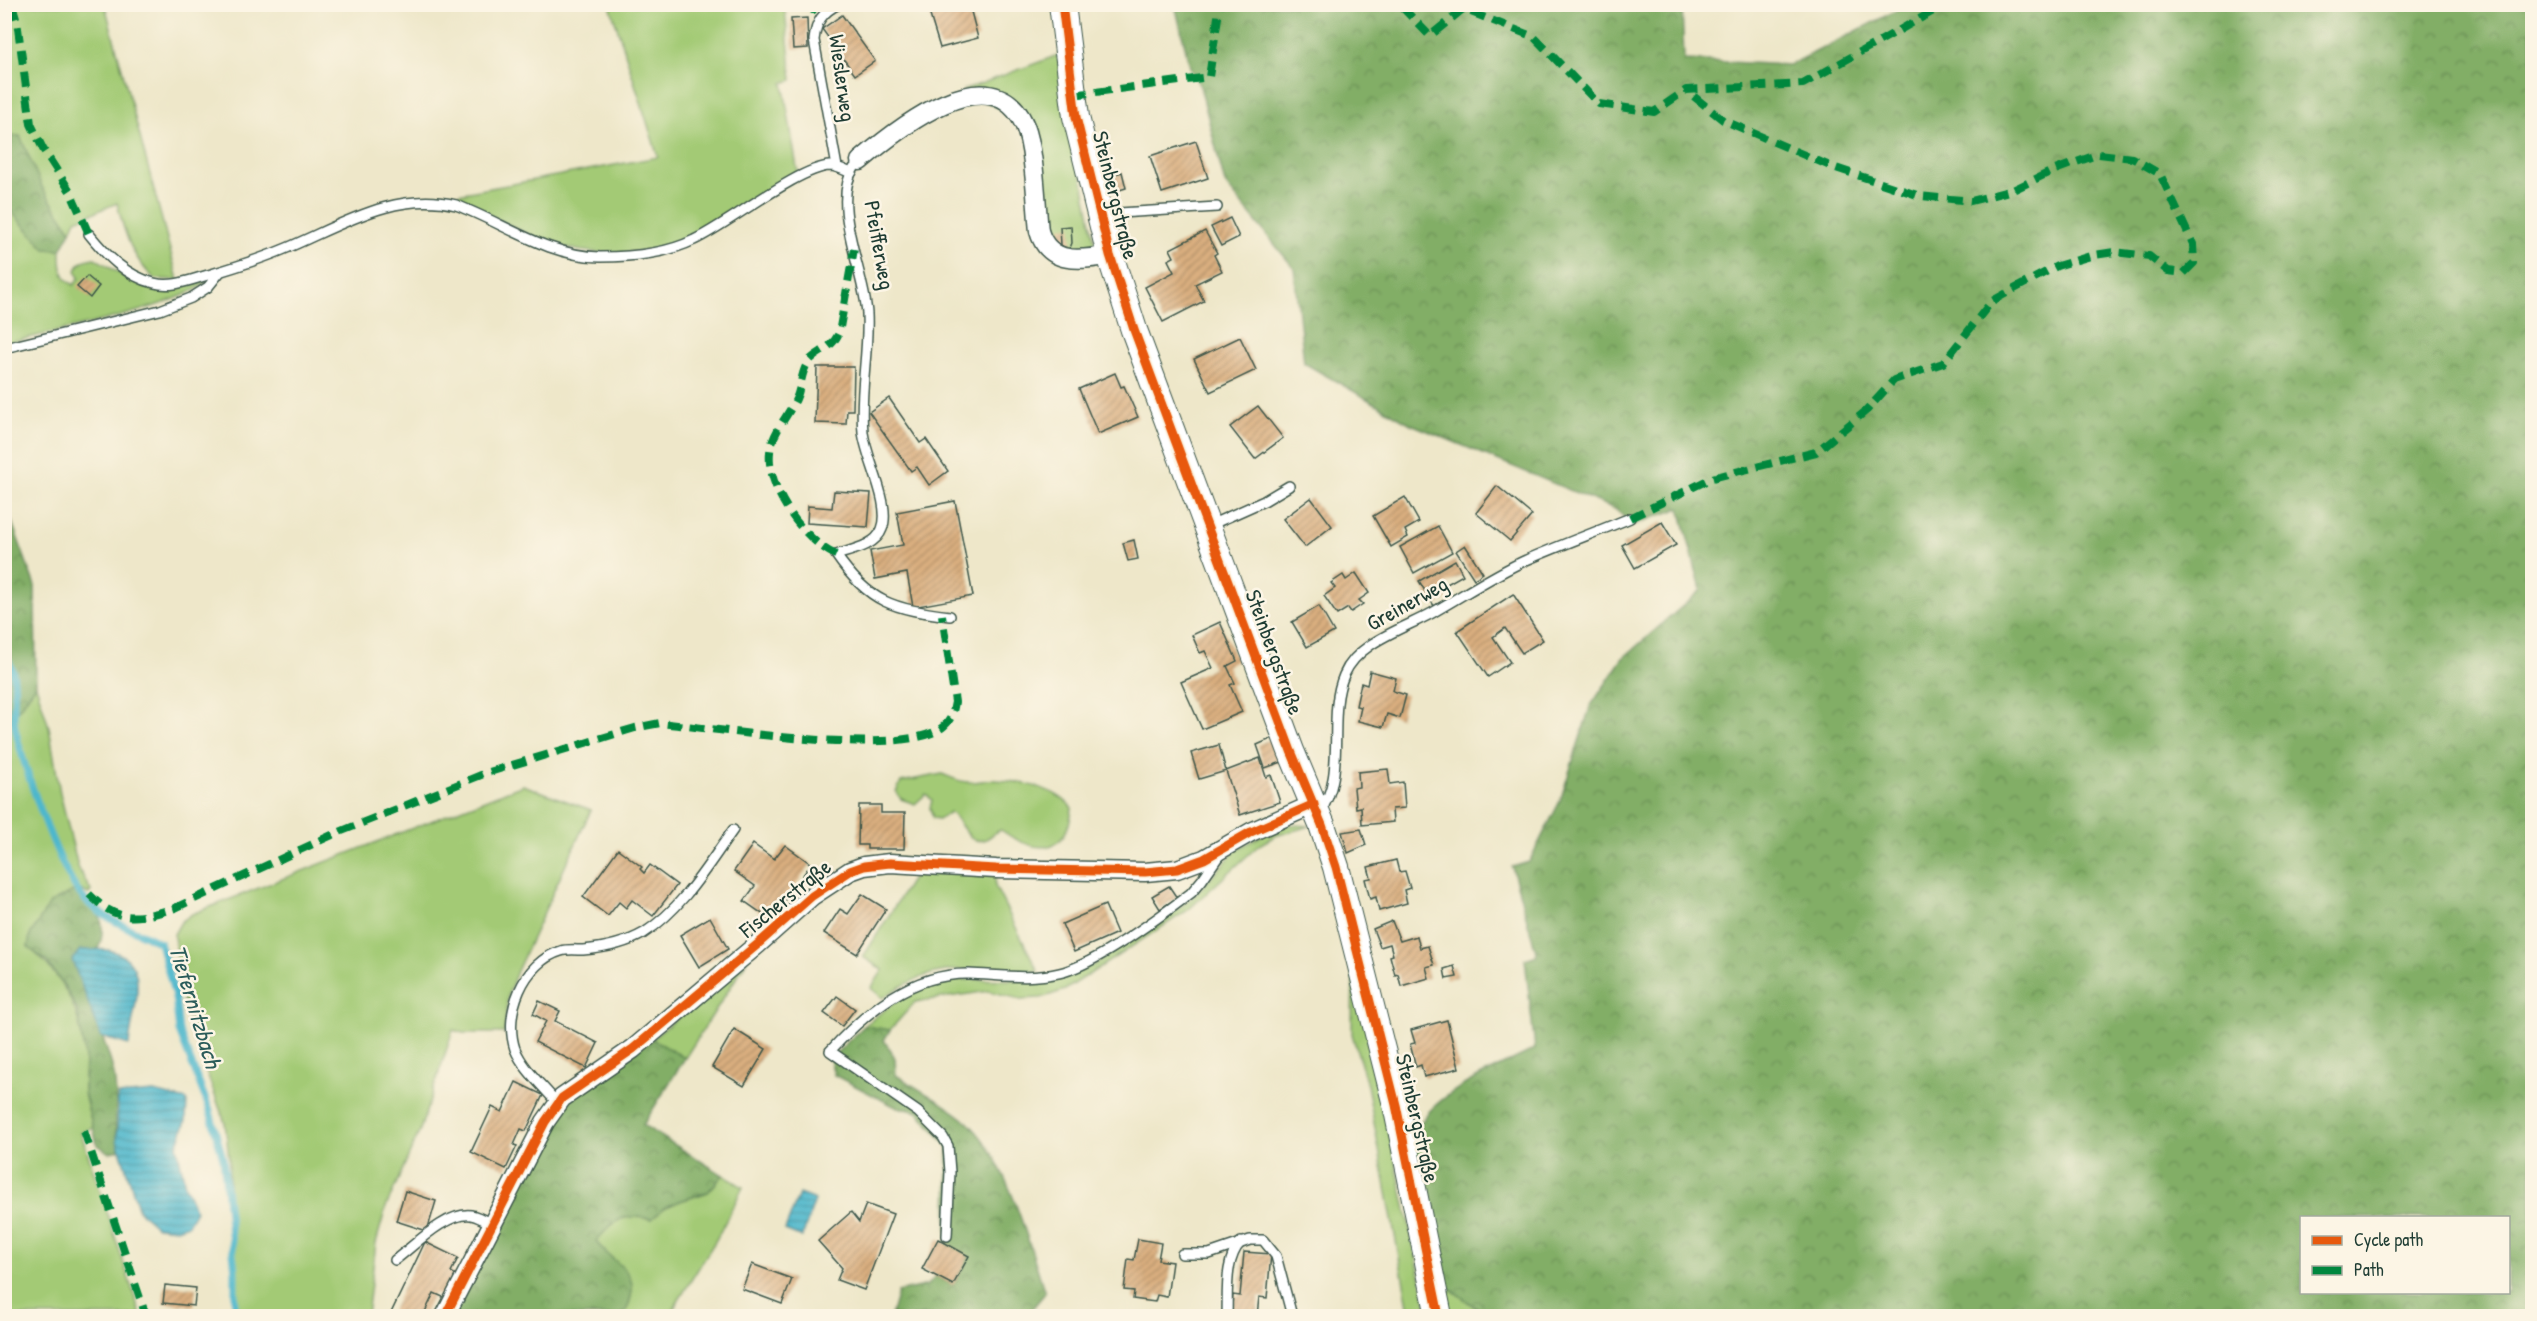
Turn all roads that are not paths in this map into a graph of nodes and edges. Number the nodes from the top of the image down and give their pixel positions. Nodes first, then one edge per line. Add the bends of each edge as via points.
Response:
1 (839, 4) edge
2 (1062, 4) edge
3 (837, 167) junction
4 (855, 167) junction
5 (1217, 207) dead end
6 (1100, 214) junction
7 (88, 234) dead end
8 (1110, 255) junction
9 (220, 272) junction
10 (5, 348) edge
11 (1289, 486) dead end
12 (1630, 518) dead end
13 (1207, 526) junction
14 (950, 616) dead end
15 (1316, 809) junction
16 (733, 830) dead end
17 (1225, 847) junction
18 (557, 1103) junction
19 (493, 1225) junction
20 (947, 1236) dead end
21 (1241, 1242) junction
22 (1182, 1254) dead end
23 (395, 1260) dead end
24 (445, 1317) edge
25 (1227, 1317) edge
26 (1292, 1317) edge
27 (1439, 1317) edge

1 - 3 lane, Wieslerweg via 819,19 814,40
2 - 6 street, Steinbergstraße via 1076,117
3 - 4 lane
3 - 9 lane via 819,168 803,175 694,240 661,251 599,257 573,253 546,246 456,205 414,200 376,210
4 - 8 street via 902,129 954,99 976,94 995,96 1013,109 1025,127 1044,244 1066,259
4 - 14 lane, Pfeifferweg via 846,205 867,315 863,433 884,522 878,537 836,555 858,584 876,598 924,613
5 - 6 lane
6 - 8 street, Steinbergstraße
7 - 9 lane via 123,268 154,283 179,284
8 - 13 street, Steinbergstraße
9 - 10 lane via 208,287 191,298 160,309
11 - 13 lane
12 - 15 lane, Greinerweg via 1523,562 1353,659 1340,688 1333,780 1328,798
13 - 15 street, Steinbergstraße
15 - 17 street, Fischerstraße via 1268,824
15 - 27 street, Steinbergstraße via 1355,935 1396,1105
16 - 18 lane via 679,902 645,932 608,947 562,951 547,957 525,979 513,1012 516,1050
17 - 18 street, Fischerstraße via 1192,864 1162,871 996,870 890,863 850,871 812,896 633,1049
17 - 20 lane, Fischerstraße via 1191,893 1091,960 1043,975 947,974 922,981 889,1000 830,1051 918,1112 943,1137 950,1163
18 - 19 street, Fischerstraße
19 - 23 lane via 471,1215 457,1216 439,1224
19 - 24 street, Fischerstraße
21 - 22 lane via 1209,1254
21 - 25 lane via 1229,1270
21 - 26 lane via 1263,1240 1272,1250

